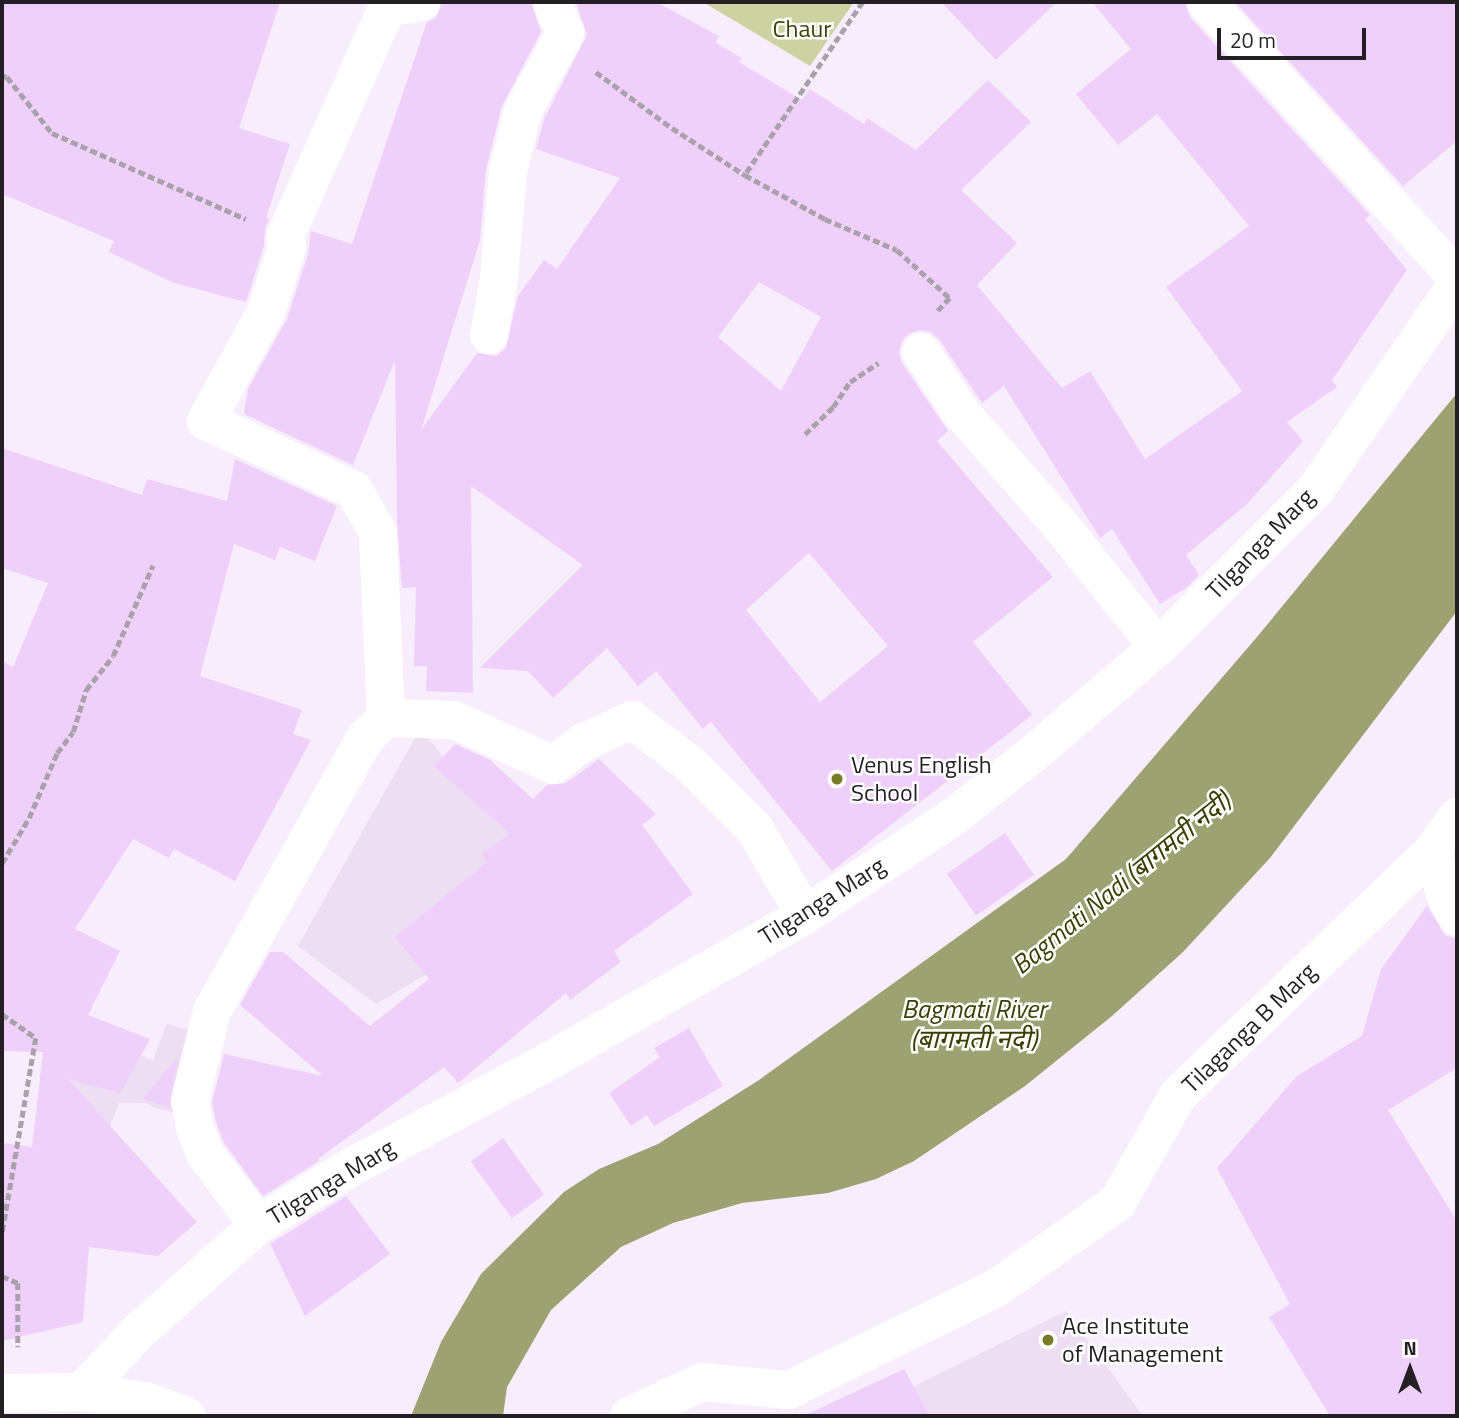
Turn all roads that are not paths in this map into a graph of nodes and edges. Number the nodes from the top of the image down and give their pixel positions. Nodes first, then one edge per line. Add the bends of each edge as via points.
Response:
1 (421, 2) edge
2 (552, 2) edge
3 (1206, 2) edge
4 (1457, 278) edge
5 (1457, 284) edge
6 (489, 335) dead end
7 (920, 352) road end
8 (1158, 648) junction
9 (386, 718) junction
10 (1457, 817) edge
11 (1432, 852) junction
12 (804, 915) junction
13 (1457, 917) edge
14 (258, 1225) junction
15 (82, 1392) junction
16 (10, 1393) edge
17 (747, 1401) edge
18 (186, 1416) edge
19 (629, 1416) edge

1 - 9 street via 387,8 285,237 287,247 266,312 206,421 354,490 378,533
2 - 6 street via 565,33 523,111 508,171
3 - 4 street
5 - 8 street, Tilganga Marg via 1316,488
7 - 8 street via 960,411
8 - 12 street, Tilganga Marg via 956,815
9 - 12 street via 454,720 553,765 582,743 632,720 691,765 754,828
9 - 14 street via 359,750 212,1011 190,1101 195,1128 205,1154
10 - 11 street, Tilaganga B Marg
11 - 13 street
11 - 17 street, Tilaganga B Marg via 1178,1095 1117,1203 984,1294 789,1390
12 - 14 street, Tilganga Marg via 551,1060 344,1171
14 - 15 street, Tilganga Marg via 138,1332
15 - 16 street
15 - 18 street via 146,1401
17 - 19 street, Tilaganga B Marg via 702,1382

